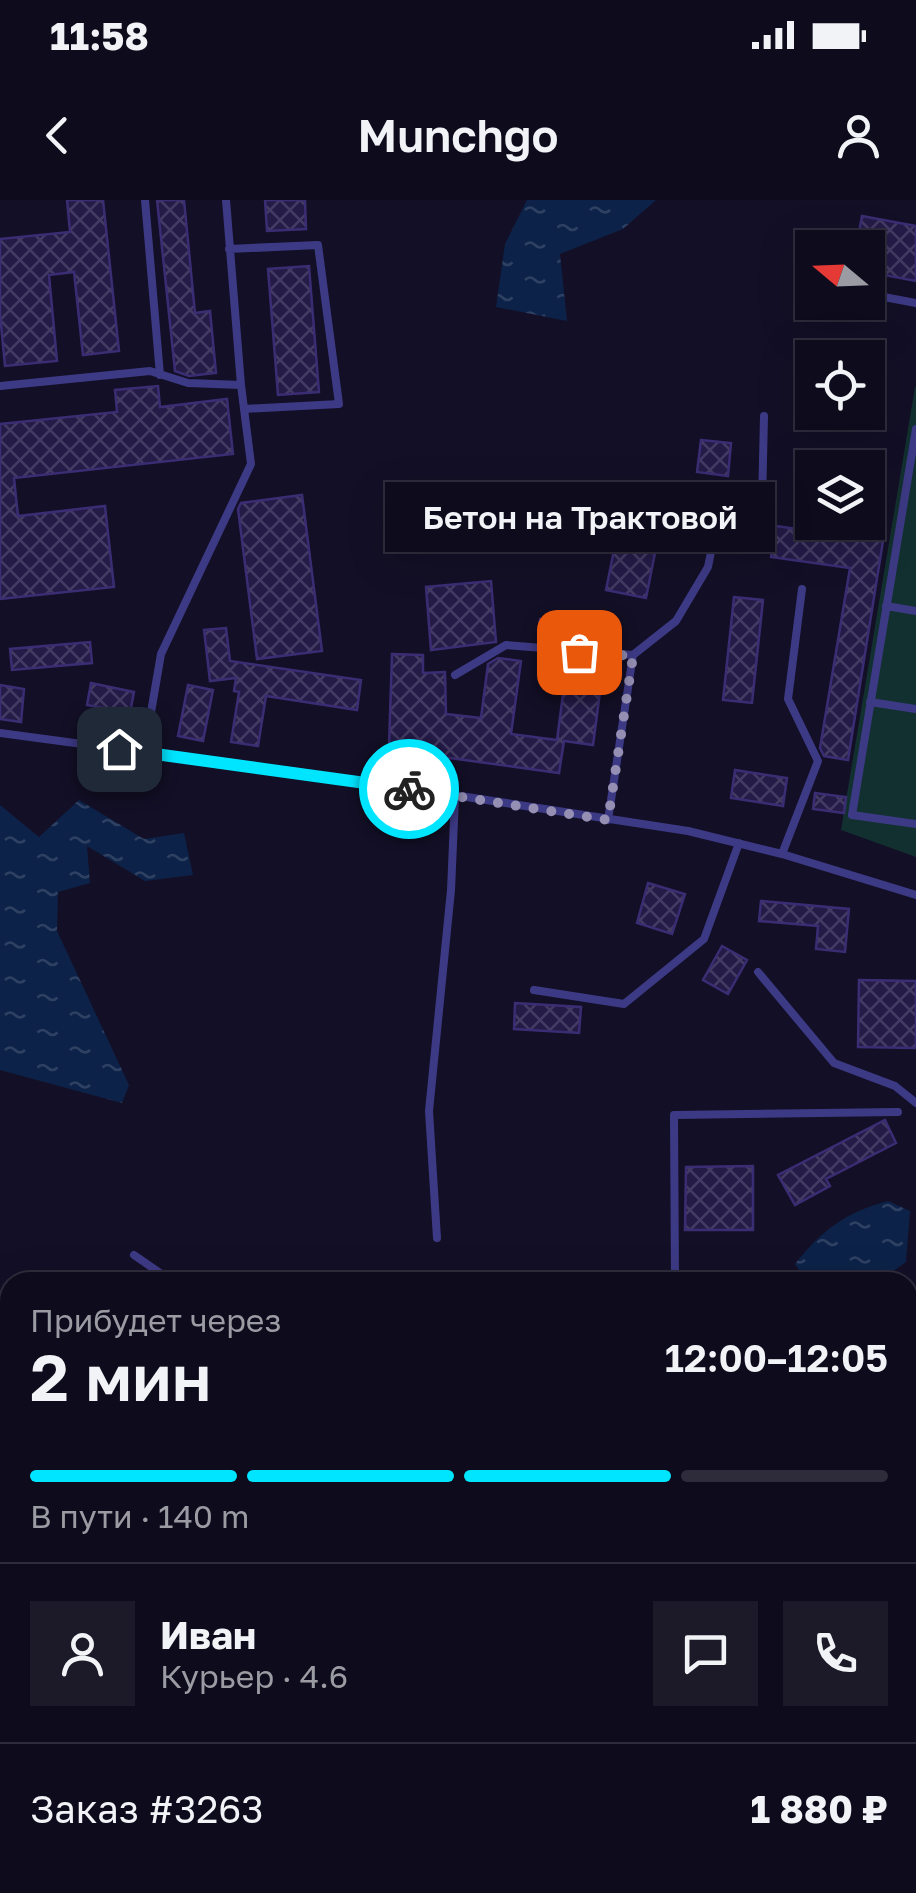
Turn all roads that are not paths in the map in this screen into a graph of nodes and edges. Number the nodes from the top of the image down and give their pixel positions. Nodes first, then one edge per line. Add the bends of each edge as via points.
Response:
1 (145, 200) edge
2 (226, 200) edge
3 (229, 249) junction
4 (885, 297) edge
5 (916, 303) edge
6 (160, 374) junction
7 (242, 385) junction
8 (0, 386) edge
9 (244, 409) junction
10 (764, 416) dead end
11 (916, 430) edge
12 (687, 520) dead end
13 (716, 527) junction
14 (802, 589) dead end
15 (886, 606) junction
16 (916, 611) edge
17 (633, 656) junction
18 (455, 675) dead end
19 (870, 702) junction
20 (916, 709) edge
21 (0, 733) edge
22 (144, 753) junction
23 (455, 796) junction
24 (608, 820) junction
25 (916, 824) edge
26 (739, 844) junction
27 (782, 854) junction
28 (916, 894) edge
29 (758, 972) dead end
30 (534, 990) dead end
31 (916, 1103) edge
32 (898, 1112) dead end
33 (437, 1238) dead end
34 (134, 1254) dead end
35 (159, 1272) edge
36 (675, 1272) edge

1 - 6 lane
2 - 3 lane
3 - 7 lane
3 - 9 lane via 318,245 339,404
4 - 5 lane
6 - 7 lane via 188,383
6 - 8 lane
7 - 9 lane
9 - 22 lane via 250,464 161,654
10 - 13 lane via 762,504
11 - 15 lane
12 - 13 lane
13 - 17 lane via 708,567 676,621
14 - 27 lane via 788,699 818,761
15 - 16 lane
15 - 19 lane
17 - 18 lane via 506,645
17 - 24 lane
19 - 20 lane
19 - 25 lane via 852,815
21 - 22 lane
22 - 23 lane
23 - 24 lane
23 - 33 lane via 430,1111
24 - 26 lane
26 - 27 lane
26 - 30 lane via 704,939 624,1004
27 - 28 lane
29 - 31 lane via 834,1063 895,1086
32 - 36 lane via 674,1116
34 - 35 lane

